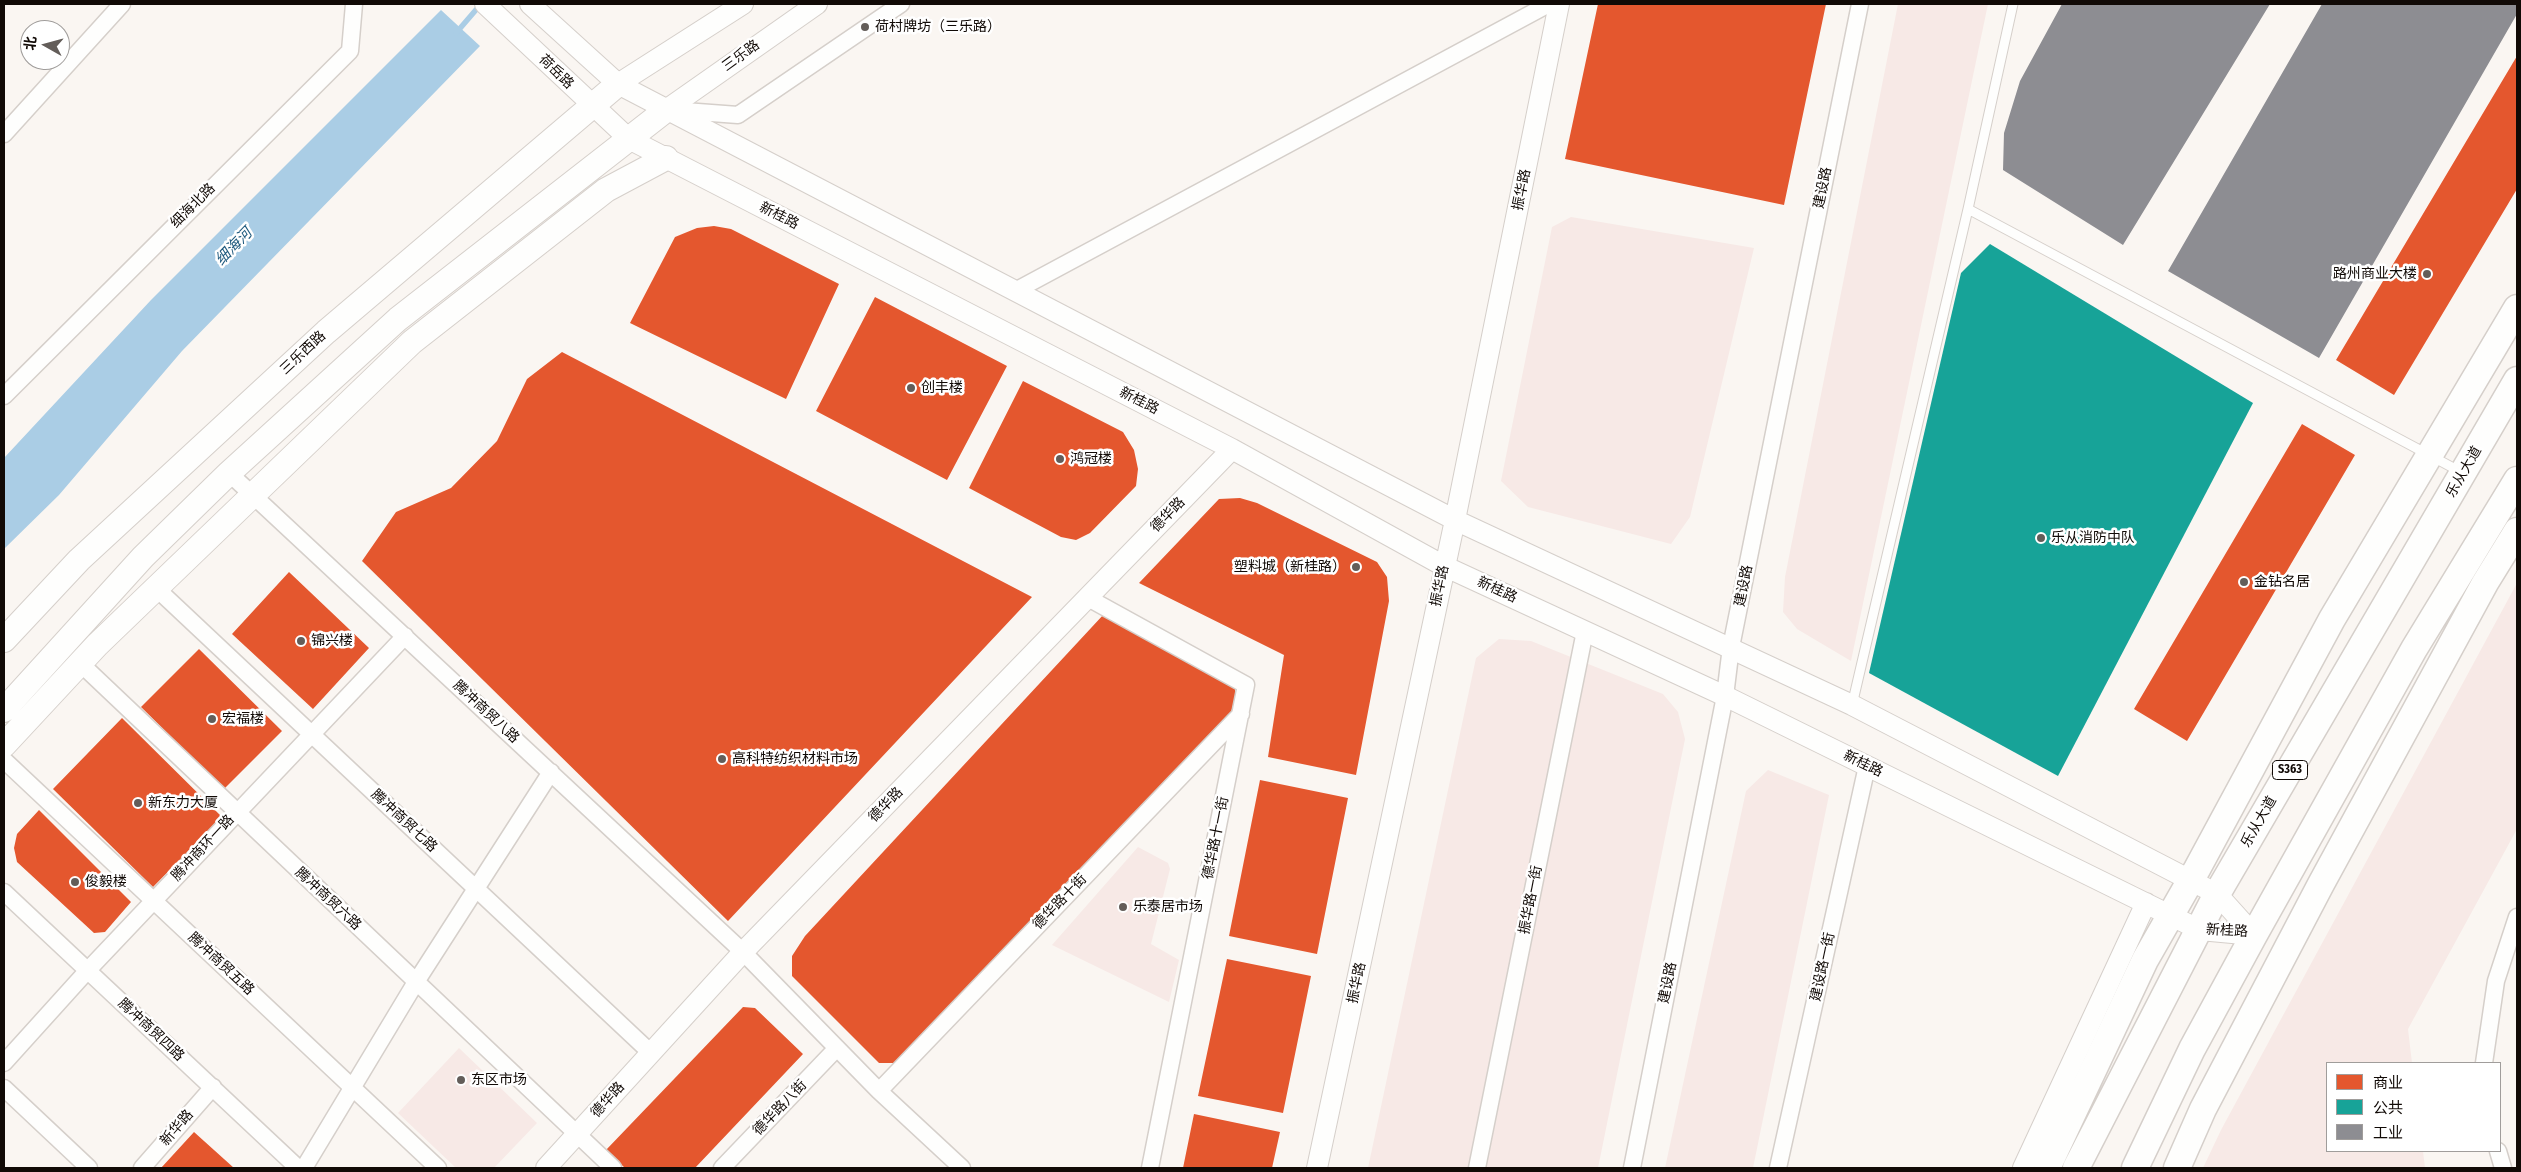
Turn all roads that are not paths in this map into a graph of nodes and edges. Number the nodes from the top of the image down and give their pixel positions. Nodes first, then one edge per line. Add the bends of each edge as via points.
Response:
1 (122, 4) edge
2 (354, 4) edge
3 (485, 4) edge
4 (530, 4) edge
5 (743, 4) edge
6 (816, 4) edge
7 (901, 4) edge
8 (1549, 4) edge
9 (1559, 4) edge
10 (1860, 4) edge
11 (2013, 4) edge
12 (618, 84) junction
13 (591, 105) junction
14 (666, 110) junction
15 (4, 134) edge
16 (629, 139) junction
17 (666, 158) junction
18 (1968, 209) junction
19 (1015, 291) junction
20 (2517, 308) edge
21 (2517, 380) edge
22 (4, 396) edge
23 (1232, 449) junction
24 (2429, 455) junction
25 (229, 473) junction
26 (2463, 474) junction
27 (2517, 480) edge
28 (253, 495) junction
29 (1455, 520) junction
30 (2517, 531) edge
31 (1444, 566) junction
32 (156, 588) junction
33 (1088, 598) junction
34 (1585, 631) junction
35 (404, 636) junction
36 (4, 640) edge
37 (1731, 648) junction
38 (80, 663) junction
39 (1724, 696) junction
40 (1852, 705) junction
41 (4, 710) edge
42 (1241, 714) junction
43 (311, 734) junction
44 (4, 745) edge
45 (4, 760) edge
46 (1867, 766) junction
47 (551, 772) junction
48 (237, 812) junction
49 (2191, 880) junction
50 (476, 888) junction
51 (4, 892) edge
52 (2218, 894) junction
53 (154, 901) junction
54 (2146, 903) junction
55 (2171, 916) junction
56 (2517, 917) edge
57 (2200, 930) junction
58 (2254, 935) junction
59 (743, 952) junction
60 (88, 970) junction
61 (416, 982) junction
62 (837, 1048) junction
63 (652, 1053) junction
64 (2484, 1062) edge
65 (4, 1063) edge
66 (213, 1087) junction
67 (4, 1088) edge
68 (352, 1088) junction
69 (879, 1091) junction
70 (577, 1135) junction
71 (2498, 1152) edge
72 (89, 1168) edge
73 (142, 1168) edge
74 (298, 1168) edge
75 (304, 1168) edge
76 (438, 1168) edge
77 (546, 1168) edge
78 (613, 1168) edge
79 (722, 1168) edge
80 (962, 1168) edge
81 (1150, 1168) edge
82 (1318, 1168) edge
83 (1477, 1168) edge
84 (1632, 1168) edge
85 (1778, 1168) edge
86 (2023, 1168) edge
87 (2047, 1168) edge
88 (2076, 1168) edge
89 (2135, 1168) edge
90 (2177, 1168) edge
91 (2503, 1168) edge

1 - 15 street
2 - 22 street, 细海北路 via 350,51
3 - 13 street, 荷岳路
4 - 12 street
5 - 12 street
6 - 14 street, 三乐路
7 - 14 street via 738,115
8 - 19 street
9 - 29 street, 振华路
10 - 37 street, 建设路
11 - 18 lane
12 - 13 main road, 三乐西路
12 - 14 street
13 - 16 street, 荷岳路
13 - 36 main road, 三乐西路 via 326,332 79,560
14 - 16 main road
14 - 19 street, 新桂路
16 - 17 street, 新桂路
16 - 25 main road via 398,319
17 - 23 street, 新桂路
17 - 28 main road via 606,190 412,342
18 - 24 lane
18 - 40 lane
19 - 29 street, 新桂路
20 - 24 main road
21 - 26 main road, 乐从大道 / S363
23 - 31 street, 新桂路
23 - 33 street, 德华路
24 - 26 lane
24 - 49 main road via 2332,620
25 - 28 street, 腾冲商贸八路
25 - 41 main road via 143,557
26 - 52 main road, 乐从大道 / S363
27 - 58 main road via 2414,649
28 - 32 main road
28 - 35 street, 腾冲商贸八路
29 - 31 street, 振华路
29 - 37 street, 新桂路
30 - 90 main road via 2321,884 2203,1109
31 - 34 street, 新桂路
31 - 82 street, 振华路
32 - 38 main road
32 - 43 street, 腾冲商贸七路
33 - 42 street, 德华路十一街 via 1246,685
33 - 59 street, 德华路
34 - 39 street, 新桂路
34 - 83 street, 振华路一街
35 - 43 street, 腾冲商环一路
35 - 47 street, 腾冲商贸八路
37 - 39 street, 建设路
37 - 40 street, 新桂路
38 - 44 main road
38 - 48 street, 腾冲商贸六路
39 - 46 street, 新桂路
39 - 84 street, 建设路
40 - 49 street, 新桂路
42 - 69 street, 德华路十街
42 - 81 street, 德华路十一街
43 - 48 street, 腾冲商环一路
43 - 50 street, 腾冲商贸七路
45 - 53 street, 腾冲商贸五路
46 - 54 street, 新桂路
46 - 85 street, 建设路一街
47 - 50 street
47 - 59 street, 腾冲商贸八路
48 - 53 street, 腾冲商环一路
48 - 61 street, 腾冲商贸六路
49 - 52 street, 新桂路
49 - 55 main road
50 - 61 street
50 - 63 street, 腾冲商贸七路
51 - 60 street, 腾冲商贸四路
52 - 57 main road, 乐从大道 / S363
52 - 58 street, 新桂路
53 - 60 street, 腾冲商环一路
53 - 68 street, 腾冲商贸五路
54 - 55 street, 新桂路
54 - 86 street
55 - 57 street, 新桂路
55 - 87 main road via 2145,960
56 - 64 street via 2496,981
57 - 58 street, 新桂路
57 - 88 main road, 乐从大道 / S363
58 - 89 main road via 2192,1049
59 - 62 street, 腾冲商贸八路
59 - 63 street, 德华路
60 - 65 street, 腾冲商环一路
60 - 66 street, 腾冲商贸四路
61 - 68 street
61 - 70 street, 腾冲商贸六路
62 - 69 street, 腾冲商贸八路
62 - 79 street, 德华路八街
63 - 70 street, 德华路
66 - 73 street, 新华路
66 - 74 street, 腾冲商贸四路
67 - 72 street
68 - 75 street
68 - 76 street, 腾冲商贸五路
69 - 80 street, 腾冲商贸八路
70 - 77 street, 德华路
70 - 78 street, 腾冲商贸六路
71 - 91 street

